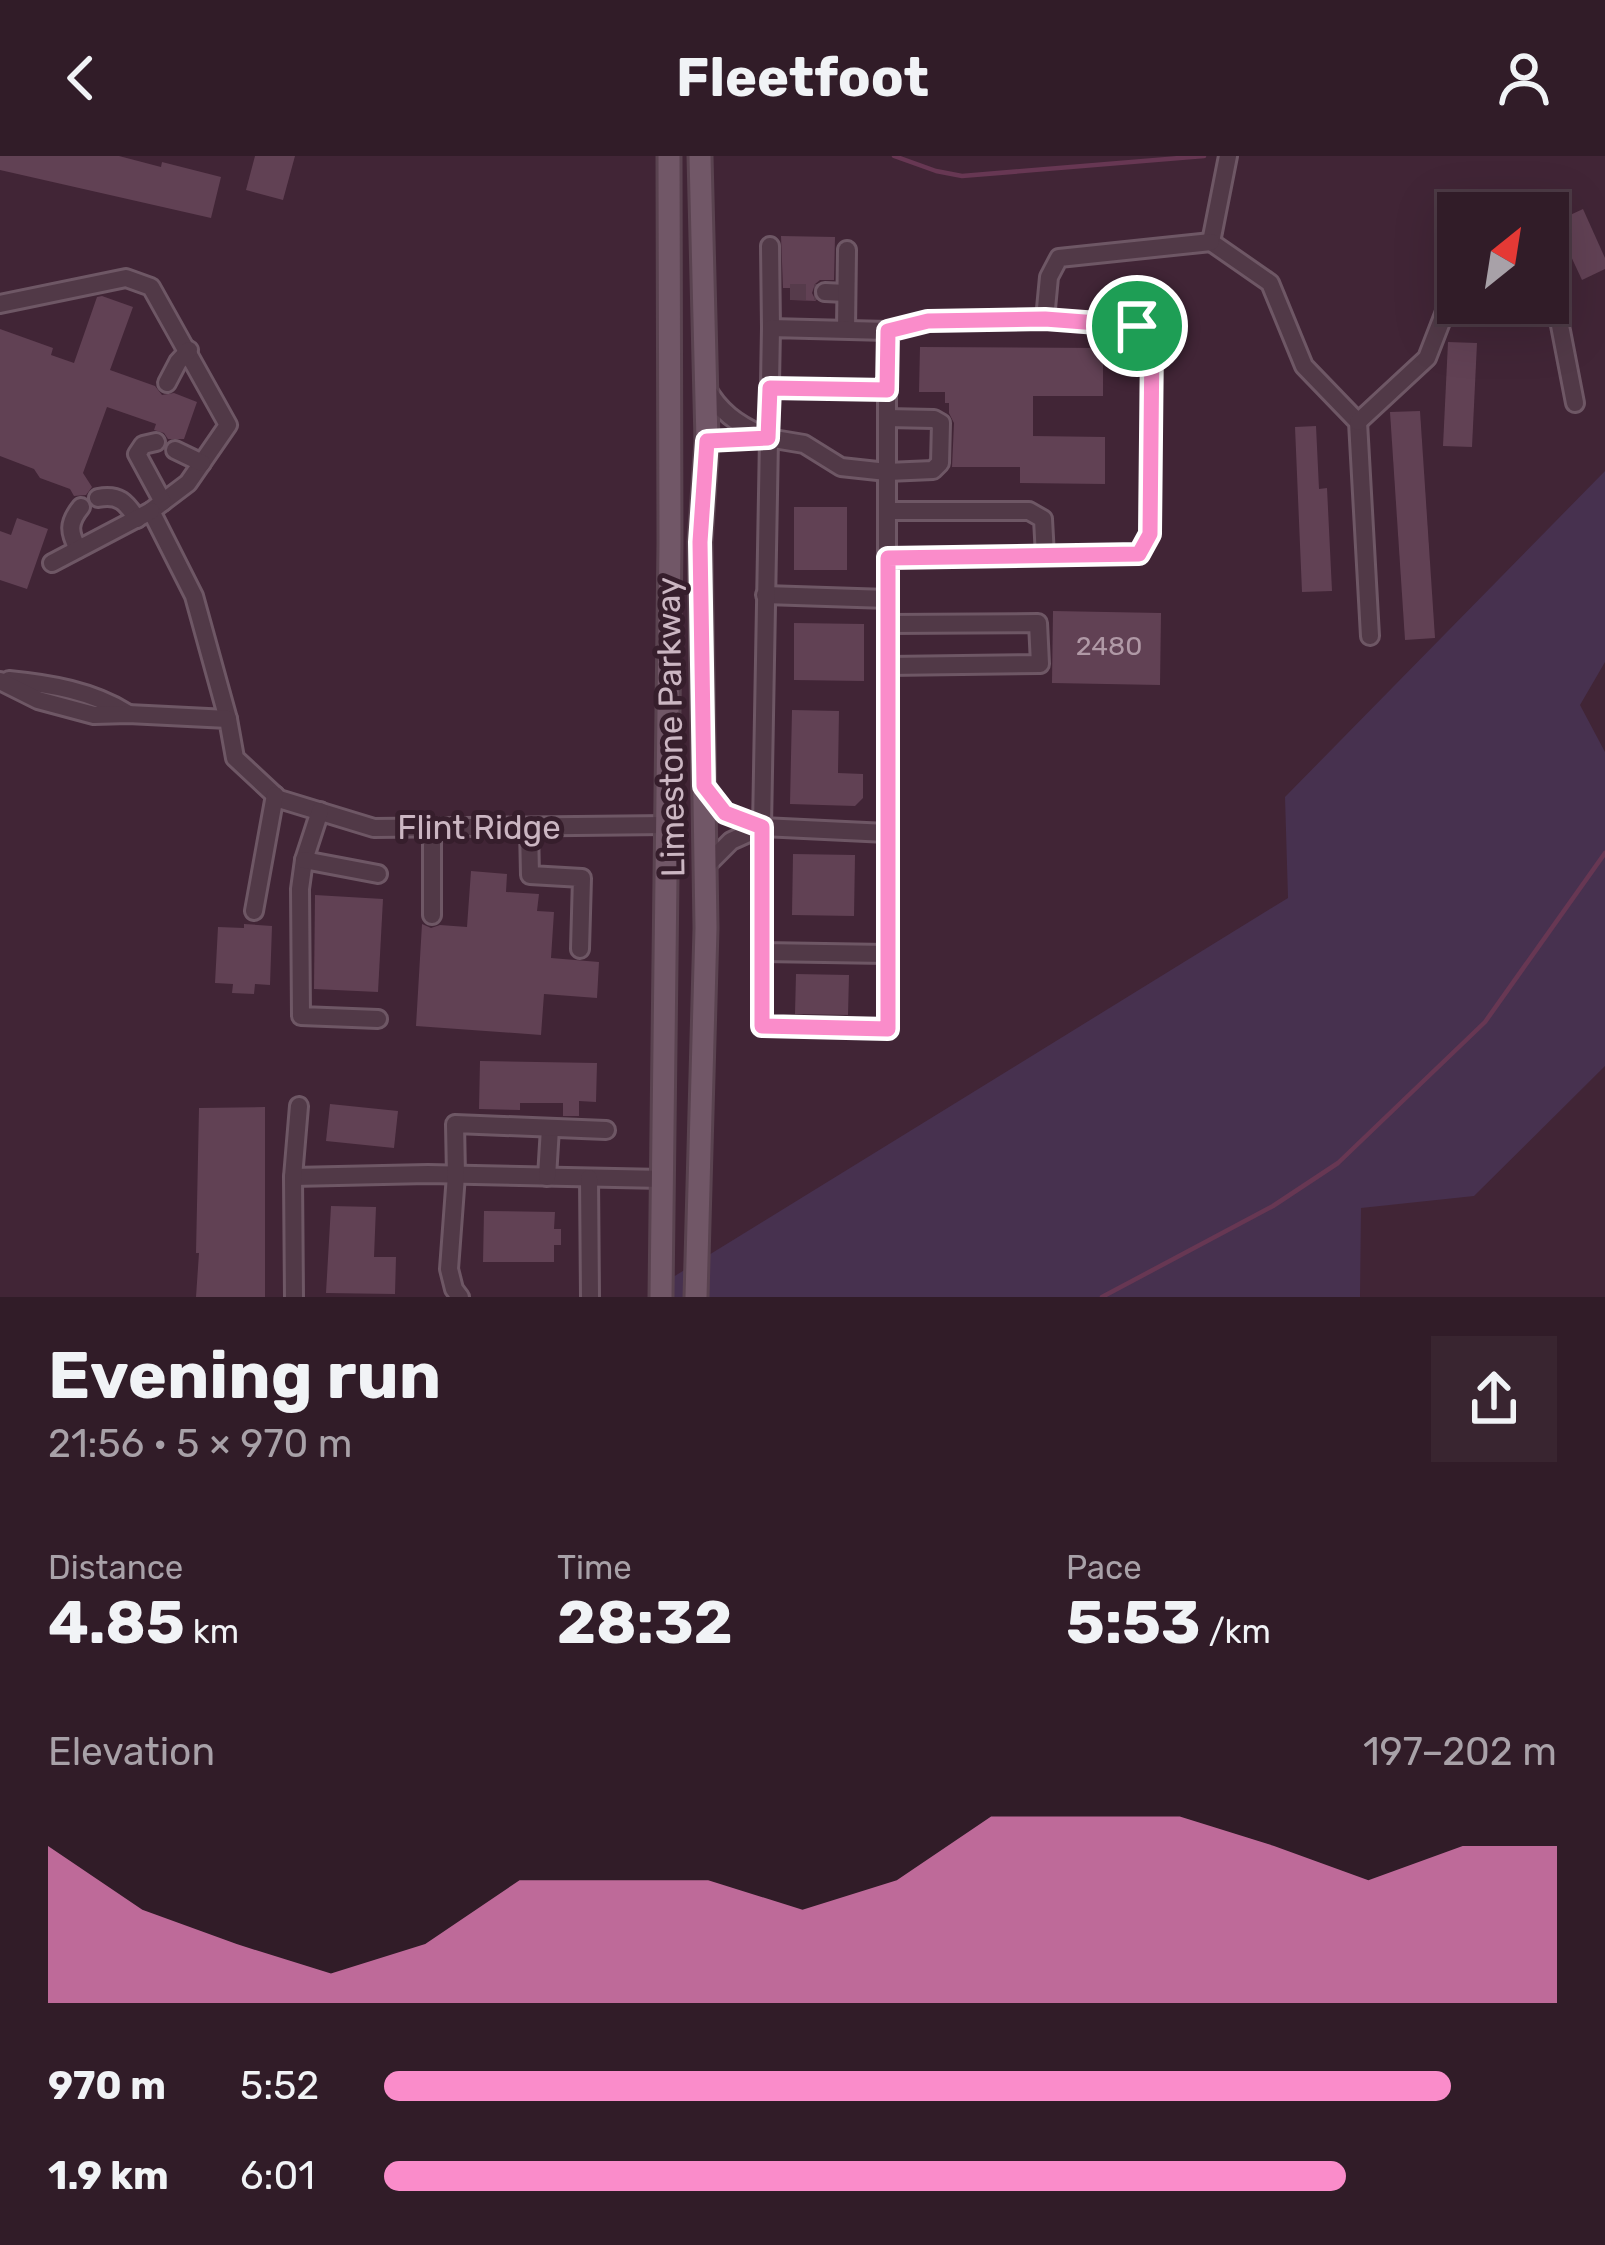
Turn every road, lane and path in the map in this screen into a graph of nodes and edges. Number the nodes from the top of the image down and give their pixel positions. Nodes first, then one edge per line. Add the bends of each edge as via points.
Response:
1 (669, 156) edge
2 (700, 156) edge
3 (1228, 156) edge
4 (1211, 242) junction
5 (770, 246) dead end
6 (847, 250) dead end
7 (825, 292) tunnel mouth
8 (846, 293) junction
9 (0, 304) edge
10 (1045, 319) junction
11 (1440, 324) edge
12 (1560, 324) edge
13 (771, 328) junction
14 (846, 329) junction
15 (888, 331) junction
16 (189, 350) junction
17 (167, 383) dead end
18 (705, 385) junction
19 (770, 388) junction
20 (887, 390) junction
21 (1575, 403) dead end
22 (887, 418) junction
23 (1358, 422) junction
24 (768, 438) junction
25 (670, 440) junction
26 (707, 441) junction
27 (156, 442) dead end
28 (175, 450) dead end
29 (202, 463) junction
30 (887, 472) junction
31 (150, 511) junction
32 (888, 511) junction
33 (78, 549) junction
34 (1045, 556) junction
35 (888, 558) junction
36 (52, 563) dead end
37 (765, 596) junction
38 (888, 599) junction
39 (888, 624) junction
40 (1370, 637) dead end
41 (888, 666) junction
42 (0, 680) edge
43 (228, 718) junction
44 (704, 786) junction
45 (275, 795) junction
46 (320, 811) junction
47 (667, 825) junction
48 (762, 827) junction
49 (432, 828) junction
50 (529, 828) junction
51 (887, 833) junction
52 (304, 860) junction
53 (706, 867) junction
54 (378, 874) dead end
55 (254, 911) dead end
56 (432, 915) dead end
57 (580, 949) dead end
58 (763, 952) junction
59 (886, 954) junction
60 (378, 1019) dead end
61 (299, 1106) dead end
62 (550, 1127) junction
63 (606, 1130) dead end
64 (456, 1175) junction
65 (293, 1177) junction
66 (548, 1177) junction
67 (589, 1178) junction
68 (663, 1179) junction
69 (700, 1180) junction
70 (294, 1297) edge
71 (460, 1297) edge
72 (590, 1297) edge
73 (661, 1297) edge
74 (696, 1297) edge

1 - 25 main road, Limestone Parkway
2 - 18 main road, Limestone Parkway
3 - 4 street
4 - 10 street via 1060,258 1049,277
4 - 23 street via 1270,283 1304,366
5 - 13 street via 781,292
6 - 8 street
7 - 8 street
8 - 14 street
9 - 16 street via 126,278 152,286
10 - 15 street via 928,321
10 - 34 street via 1137,326 1152,340 1150,534 1139,554
11 - 23 street via 1427,358
12 - 21 street
13 - 14 street
13 - 19 street
14 - 15 street
15 - 20 street
16 - 17 street
16 - 29 street via 229,425
18 - 24 street via 715,404
18 - 26 main road, Limestone Parkway
19 - 20 street
19 - 24 street
20 - 22 street
22 - 30 street
22 - 30 street via 941,423 933,470
23 - 40 street
24 - 26 street
24 - 30 street via 804,444 841,467
24 - 37 street
25 - 26 main road
25 - 47 main road, Limestone Parkway
26 - 44 main road, Limestone Parkway via 700,542
27 - 31 street, Flint Ridge via 137,454
28 - 29 street
29 - 31 street
30 - 32 street
31 - 33 street
31 - 33 street via 110,495 89,502 71,519
31 - 43 street, Flint Ridge via 194,596
32 - 34 street via 1029,511 1043,519
32 - 35 street
33 - 36 street
34 - 35 street
35 - 38 street
37 - 38 street
37 - 48 street
38 - 39 street
39 - 41 street
39 - 41 street via 1038,623 1040,664
41 - 51 street
42 - 43 street via 38,700 76,701 94,715
43 - 45 street, Flint Ridge via 235,758
44 - 48 street via 725,813
44 - 53 main road, Limestone Parkway
45 - 46 street, Flint Ridge
45 - 55 street
46 - 49 street, Flint Ridge via 374,828
46 - 52 street
47 - 50 street, Flint Ridge
47 - 68 main road, Limestone Parkway
48 - 51 street
48 - 53 street
48 - 58 street
49 - 50 street, Flint Ridge
49 - 56 street
50 - 57 street via 530,875 582,878
51 - 59 street
52 - 54 street
52 - 60 street via 301,1016
53 - 69 main road, Limestone Parkway
58 - 59 street
58 - 59 street via 762,1026 888,1029
61 - 65 street
62 - 63 street
62 - 64 street via 455,1124
62 - 66 street
64 - 65 street
64 - 66 street
64 - 71 street via 449,1269
65 - 70 street
66 - 67 street
67 - 68 street
67 - 72 street
68 - 69 main road
68 - 73 main road, Limestone Parkway
69 - 74 main road, Limestone Parkway

